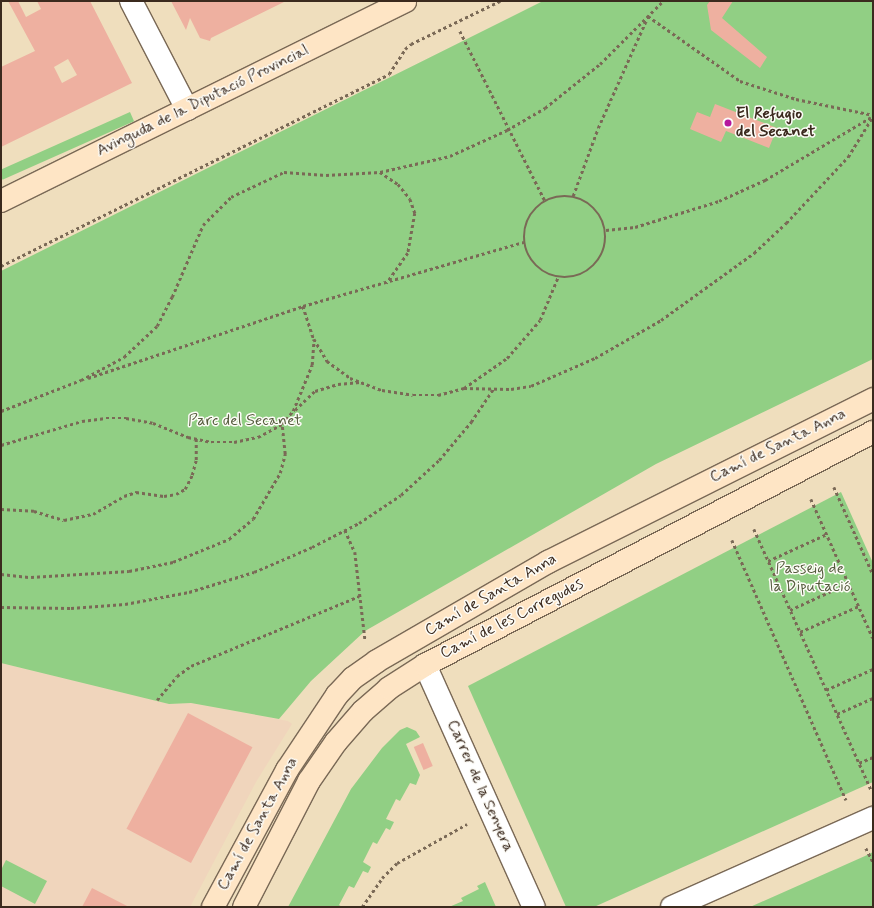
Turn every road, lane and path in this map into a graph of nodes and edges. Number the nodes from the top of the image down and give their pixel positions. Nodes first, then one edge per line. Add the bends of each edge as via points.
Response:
1 (131, 1) edge
2 (405, 1) edge
3 (500, 1) edge
4 (663, 1) edge
5 (648, 16) junction
6 (460, 31) dead end
7 (187, 109) junction
8 (873, 116) edge
9 (508, 130) junction
10 (380, 172) junction
11 (573, 196) junction
12 (1, 201) edge
13 (545, 201) junction
14 (606, 230) junction
15 (524, 242) junction
16 (1, 266) edge
17 (558, 277) junction
18 (386, 284) junction
19 (303, 306) junction
20 (314, 339) junction
21 (81, 380) junction
22 (361, 382) junction
23 (464, 388) junction
24 (493, 389) junction
25 (873, 399) edge
26 (1, 411) edge
27 (293, 411) junction
28 (282, 424) junction
29 (873, 432) edge
30 (196, 438) junction
31 (1, 445) edge
32 (834, 487) dead end
33 (811, 499) dead end
34 (1, 509) edge
35 (754, 529) dead end
36 (345, 530) junction
37 (827, 534) junction
38 (732, 540) dead end
39 (768, 561) junction
40 (1, 574) edge
41 (873, 574) edge
42 (849, 583) junction
43 (359, 596) junction
44 (859, 606) junction
45 (1, 607) edge
46 (790, 610) junction
47 (800, 632) junction
48 (873, 638) edge
49 (366, 642) dead end
50 (425, 664) junction
51 (873, 669) edge
52 (826, 690) junction
53 (873, 698) edge
54 (157, 700) dead end
55 (837, 714) junction
56 (873, 757) edge
57 (859, 763) junction
58 (871, 789) dead end
59 (846, 800) dead end
60 (873, 818) edge
61 (467, 824) dead end
62 (866, 847) dead end
63 (873, 862) edge
64 (213, 907) edge
65 (244, 907) edge
66 (362, 907) edge
67 (534, 907) edge
68 (672, 907) edge

1 - 7 street
2 - 7 street, Avinguda de la Diputació Provincial
3 - 16 path via 411,44 389,74
4 - 5 path
5 - 8 path via 740,80 796,99
5 - 9 path via 600,64 545,108
5 - 11 path via 598,128
6 - 9 path
7 - 12 street, Avinguda de la Diputació Provincial
8 - 14 path via 766,180 719,201 635,226
8 - 24 path via 848,157 786,223 754,254 717,282 658,322 561,375 531,386
9 - 10 path via 450,156
9 - 13 path
10 - 18 path via 398,184 410,199 415,213 408,253
10 - 21 path via 326,175 284,172 231,197 203,225 157,326 124,357
11 - 13 path via 556,197
11 - 14 path via 595,208
13 - 15 path via 528,219
14 - 17 path via 602,256 594,266 583,274
15 - 17 path via 535,265 545,273
15 - 18 path
17 - 23 path via 540,320 524,341 485,376
18 - 19 path
19 - 20 path
19 - 21 path
20 - 22 path via 327,361 350,378
20 - 27 path via 312,365
21 - 26 path
22 - 23 path via 382,390 413,395 438,395
22 - 27 path via 338,384 314,391
23 - 24 path
24 - 36 path via 471,422 439,460 401,495
25 - 64 street, Camí de Santa Anna via 548,562 377,661 353,678 336,695 290,764
27 - 28 path
28 - 30 path via 258,437 234,442
28 - 40 path via 284,454 280,473 253,519 228,539 173,562 129,571 31,576
29 - 50 street, Camí de les Corregudes
30 - 31 path via 153,423 126,418 106,418 82,422
30 - 34 path via 196,460 192,476 185,489 176,494 164,496 136,492 93,514 64,520 34,511
32 - 41 path
33 - 37 path
35 - 39 path
36 - 43 path via 355,552
36 - 45 path via 254,572 189,592 125,604 71,608
37 - 39 path
37 - 42 path
38 - 59 path
39 - 46 path
42 - 44 path
42 - 46 path
43 - 49 path
43 - 54 path via 191,666 177,676
44 - 47 path
44 - 48 path
46 - 47 path
47 - 52 path
50 - 65 street, Camí de les Corregudes via 389,688 363,710 336,742 309,781
50 - 67 street, Carrer de la Senyera
51 - 52 path
52 - 55 path
53 - 55 path
55 - 57 path
56 - 57 path
57 - 58 path
60 - 68 street
61 - 66 path via 397,863 382,878
62 - 63 path

